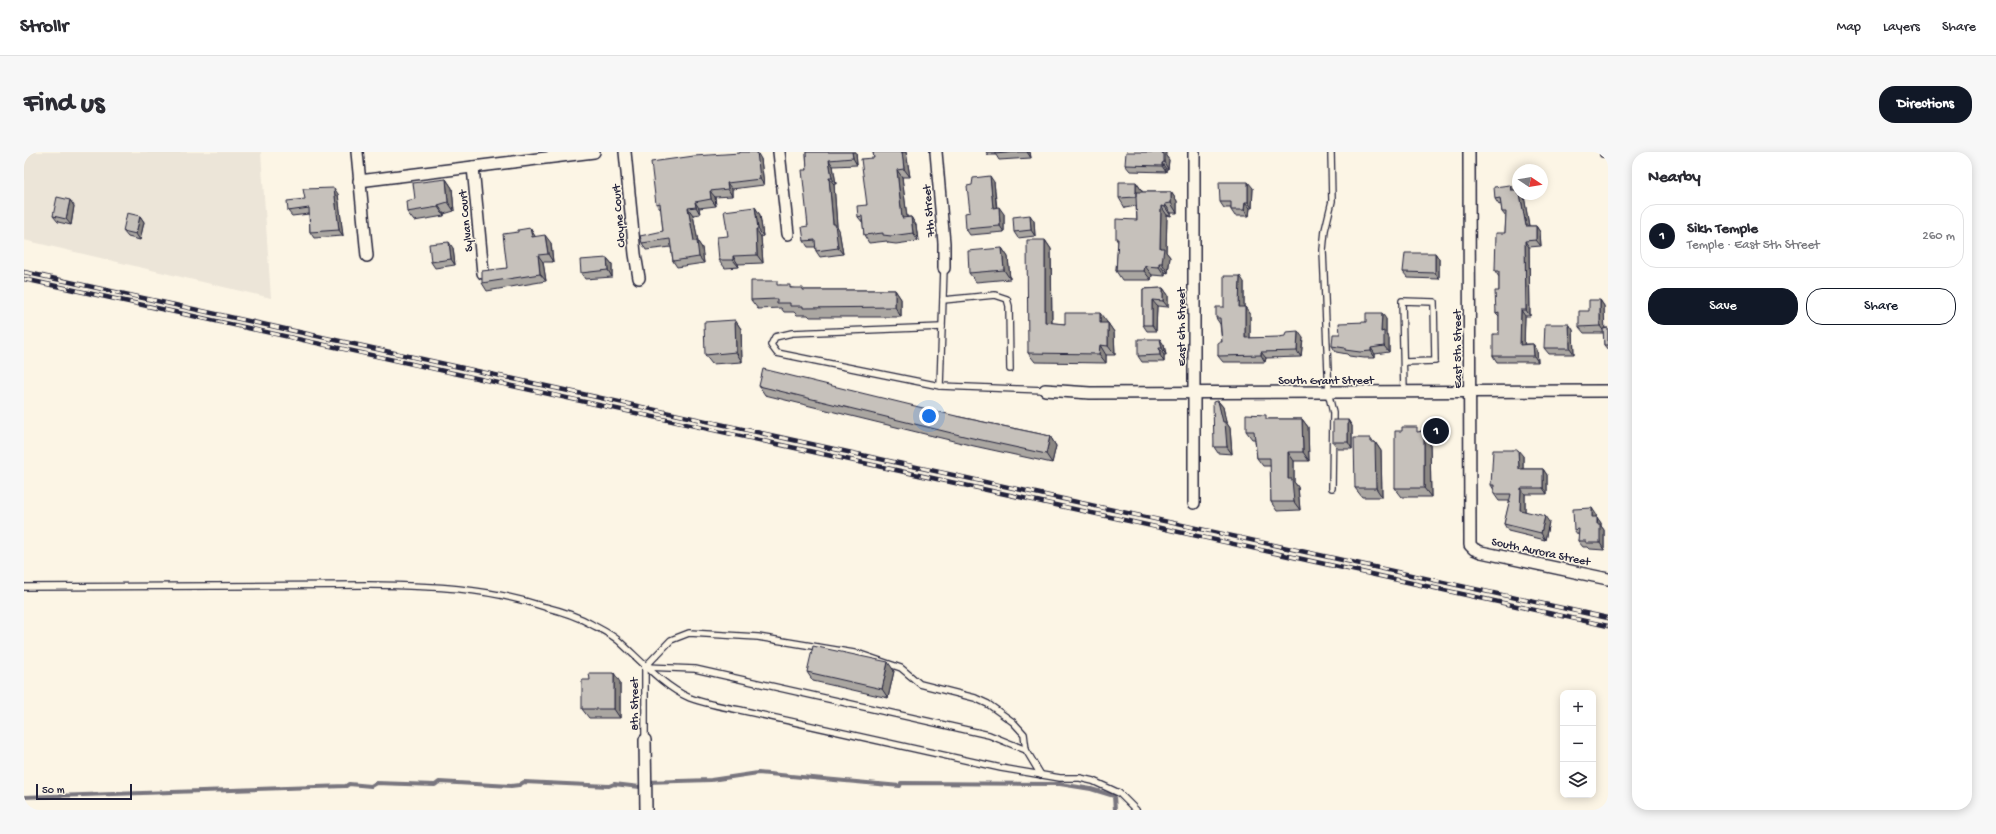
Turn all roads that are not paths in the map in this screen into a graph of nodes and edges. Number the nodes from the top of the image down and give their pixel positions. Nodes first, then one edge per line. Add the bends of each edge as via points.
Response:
1 (357, 152) edge
2 (594, 152) edge
3 (625, 152) edge
4 (779, 152) edge
5 (936, 152) edge
6 (1194, 152) edge
7 (1331, 152) edge
8 (1469, 152) edge
9 (473, 167) junction
10 (359, 181) junction
11 (788, 234) dead end
12 (367, 256) dead end
13 (944, 268) joint
14 (483, 273) edge
15 (639, 278) dead end
16 (943, 300) junction
17 (942, 327) junction
18 (1404, 362) junction
19 (1010, 369) dead end
20 (940, 386) junction
21 (1045, 390) joint
22 (1608, 391) edge
23 (1329, 392) junction
24 (1404, 392) junction
25 (1470, 392) junction
26 (1194, 393) junction
27 (1332, 488) dead end
28 (1194, 503) dead end
29 (1470, 545) joint
30 (1608, 579) edge
31 (24, 587) edge
32 (645, 667) junction
33 (645, 740) joint
34 (1026, 750) junction
35 (1041, 775) junction
36 (646, 810) edge
37 (1136, 810) edge

1 - 10 street
2 - 9 street
3 - 15 street, Cloyne Court via 634,254
4 - 11 street
5 - 13 street, 7th Street
6 - 26 street, East 6th Street
7 - 23 lane via 1332,201 1325,230 1324,250
8 - 25 street, East 5th Street
9 - 10 street
9 - 14 street, Sylvan Court
10 - 12 street
13 - 16 lane
16 - 17 lane
16 - 19 lane via 995,296 1007,300
17 - 20 lane
17 - 20 lane via 792,333 775,337 771,345 776,352
18 - 18 lane via 1435,361 1434,302 1402,302
18 - 24 lane
20 - 21 lane
21 - 26 street, South Grant Street via 1090,393
22 - 25 street, South Grant Street
23 - 24 street, South Grant Street
23 - 26 street, South Grant Street
23 - 27 lane via 1332,413
24 - 25 street, South Grant Street
25 - 29 street, East 5th Street
26 - 28 street, East 6th Street
29 - 30 street, South Aurora Street via 1481,552
31 - 32 lane via 369,585 481,590 518,598 589,623 618,641
32 - 33 lane, 8th Street
32 - 34 lane via 695,668 989,735
32 - 34 lane via 671,640 689,633 724,633 765,638 860,654 901,668 920,684 988,704 1024,734
32 - 35 lane via 689,698 715,706
33 - 36 street
34 - 35 lane
35 - 37 lane via 1093,781 1119,793

